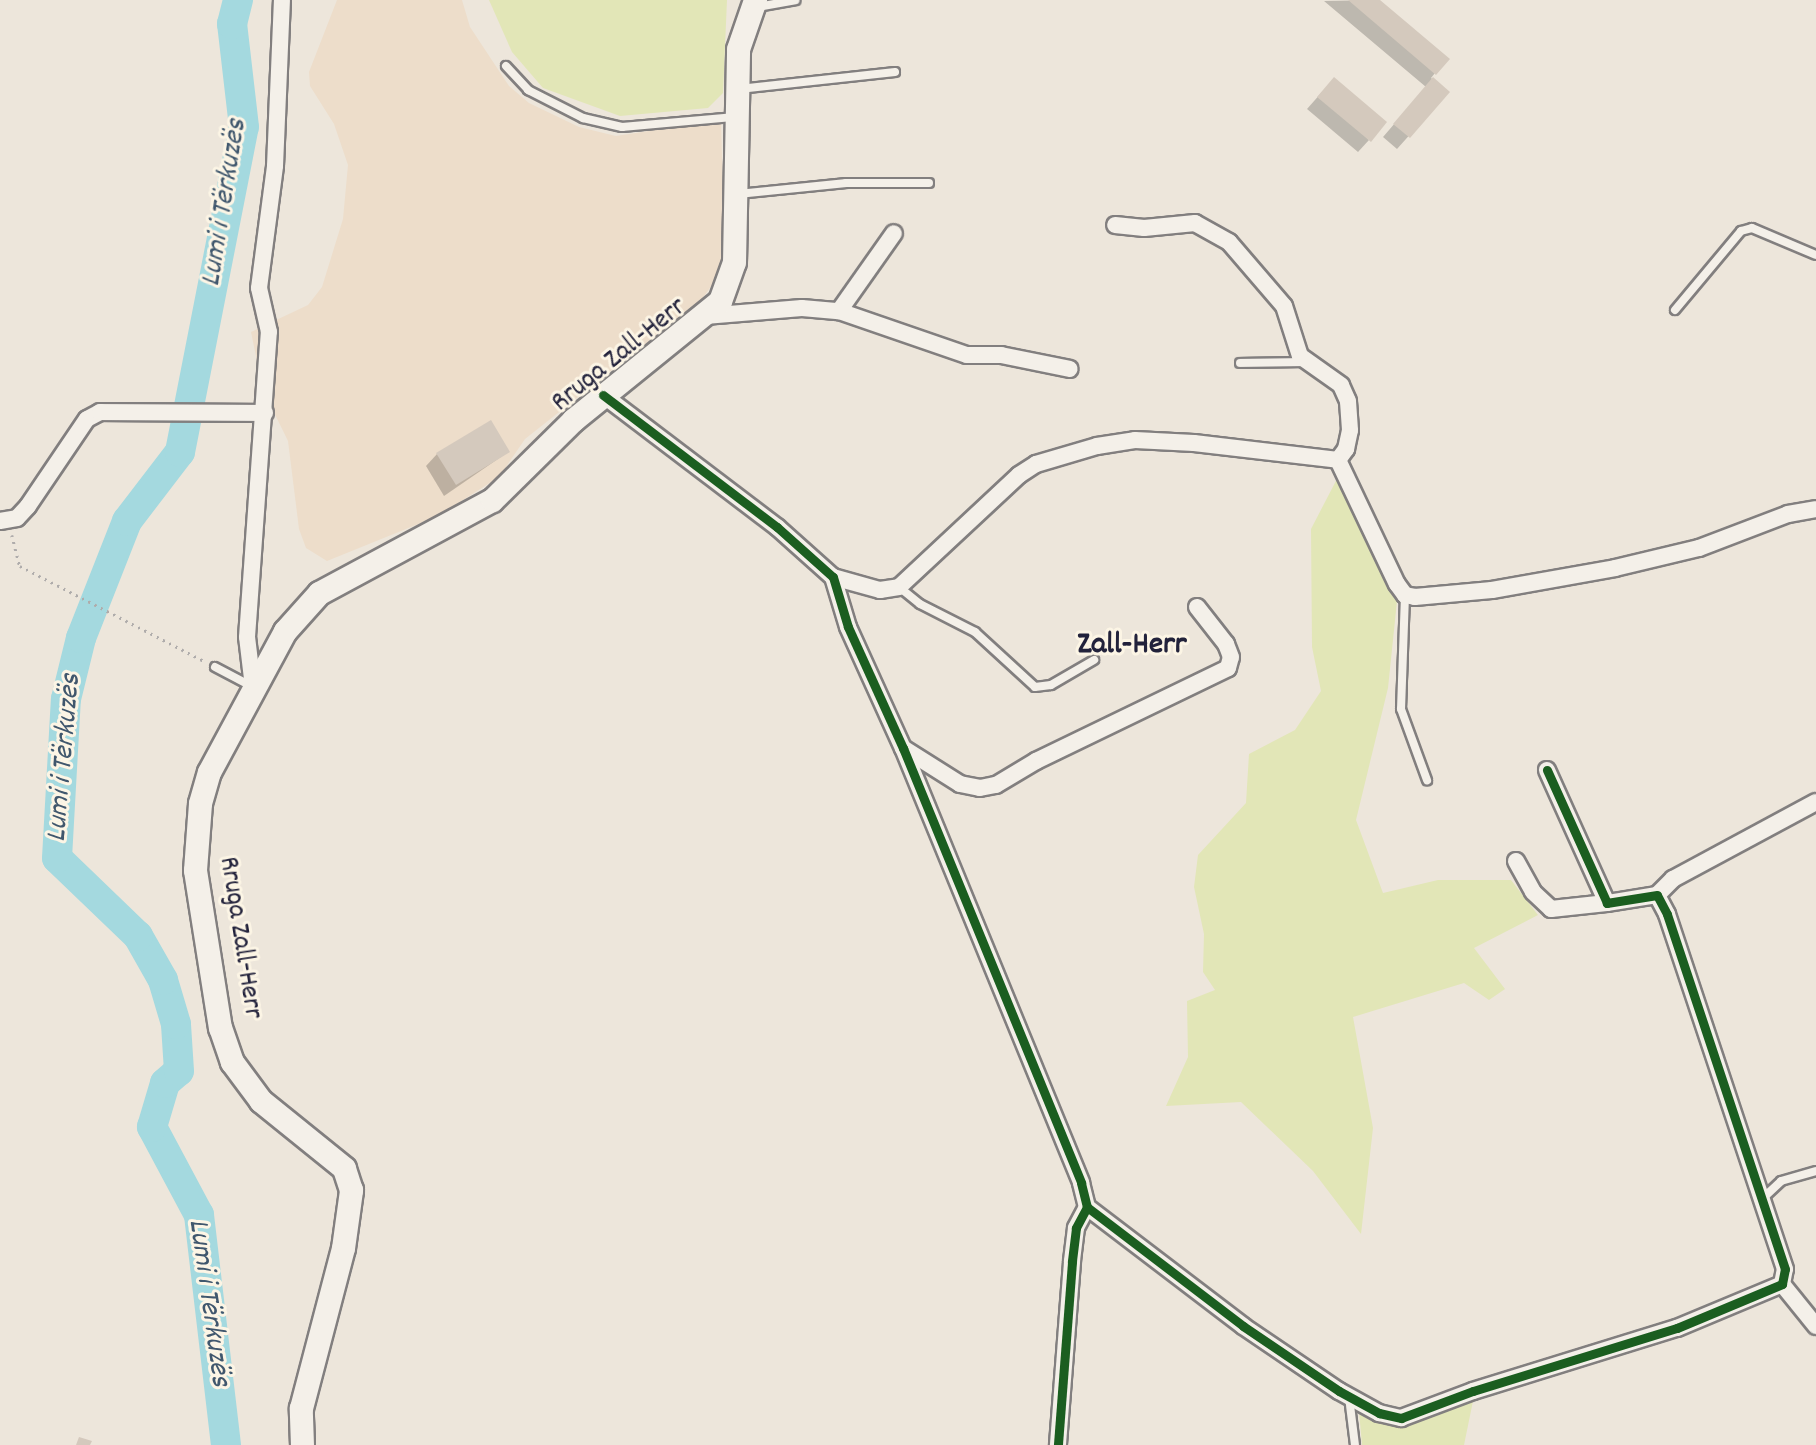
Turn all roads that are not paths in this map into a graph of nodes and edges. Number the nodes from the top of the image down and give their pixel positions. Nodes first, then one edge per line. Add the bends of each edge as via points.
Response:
1 (282, 0) edge
2 (795, 0) edge
3 (753, 4) edge
4 (506, 66) dead end
5 (895, 72) dead end
6 (736, 89) junction
7 (736, 117) junction
8 (929, 183) dead end
9 (735, 194) junction
10 (1115, 225) dead end
11 (894, 233) dead end
12 (1816, 255) edge
13 (1675, 310) dead end
14 (839, 311) junction
15 (705, 316) junction
16 (1305, 362) junction
17 (1240, 363) dead end
18 (1070, 369) dead end
19 (603, 395) junction
20 (265, 413) junction
21 (1338, 460) junction
22 (1816, 509) edge
23 (4, 521) edge
24 (833, 577) junction
25 (899, 587) junction
26 (1405, 595) junction
27 (1197, 607) dead end
28 (1094, 660) dead end
29 (215, 667) road end
30 (253, 687) junction
31 (903, 748) junction
32 (1547, 770) dead end
33 (1427, 780) dead end
34 (1816, 802) edge
35 (1516, 861) dead end
36 (1657, 895) junction
37 (1607, 903) junction
38 (1816, 1171) edge
39 (1760, 1202) junction
40 (1087, 1207) junction
41 (1782, 1284) junction
42 (1813, 1318) edge
43 (1349, 1397) junction
44 (302, 1445) edge
45 (1058, 1445) edge
46 (1355, 1445) edge

1 - 20 street via 275,166 259,288 269,332
2 - 3 lane
3 - 6 street, Rruga Zall-Herr via 738,49
4 - 7 lane via 528,90 552,105 609,124
5 - 6 lane
6 - 7 street, Rruga Zall-Herr
7 - 9 street, Rruga Zall-Herr
8 - 9 lane via 846,183
9 - 15 street, Rruga Zall-Herr via 730,284
10 - 16 street via 1144,228 1195,223 1212,229 1284,306 1294,343
11 - 14 street
12 - 13 lane via 1752,228 1741,231
14 - 15 street via 802,308
14 - 18 street via 967,355 1001,355
15 - 19 street, Rruga Zall-Herr
16 - 17 lane
16 - 21 street via 1341,385 1348,401 1350,430
19 - 24 street via 777,527
19 - 30 street, Rruga Zall-Herr via 492,500 319,593 285,631
20 - 23 street via 117,410 88,419 28,506
20 - 30 street via 248,612
21 - 25 street via 1136,440 1085,449 1036,464 1019,475
21 - 26 street via 1375,543
22 - 26 street via 1788,514 1699,548 1615,568 1492,590
24 - 25 street via 880,590
24 - 31 street via 848,627
25 - 28 lane via 920,604 975,632 1035,687 1051,685
26 - 33 lane via 1401,709
27 - 31 street via 1226,643 1231,657 1228,668 996,785 980,788 960,783
29 - 30 lane
30 - 44 street, Rruga Zall-Herr via 209,772 200,803 195,870 220,1028 232,1062 261,1101 344,1168 351,1190 343,1248 301,1408
31 - 40 street
32 - 37 street
34 - 36 street via 1673,878
35 - 37 street via 1533,892 1551,909
36 - 37 street
36 - 39 street via 1693,985
38 - 39 lane via 1780,1181
39 - 41 street via 1785,1269
40 - 43 street via 1243,1326
40 - 45 street via 1076,1228
41 - 42 street
41 - 43 street via 1677,1328 1474,1391 1424,1413 1401,1418 1379,1413
43 - 46 lane

